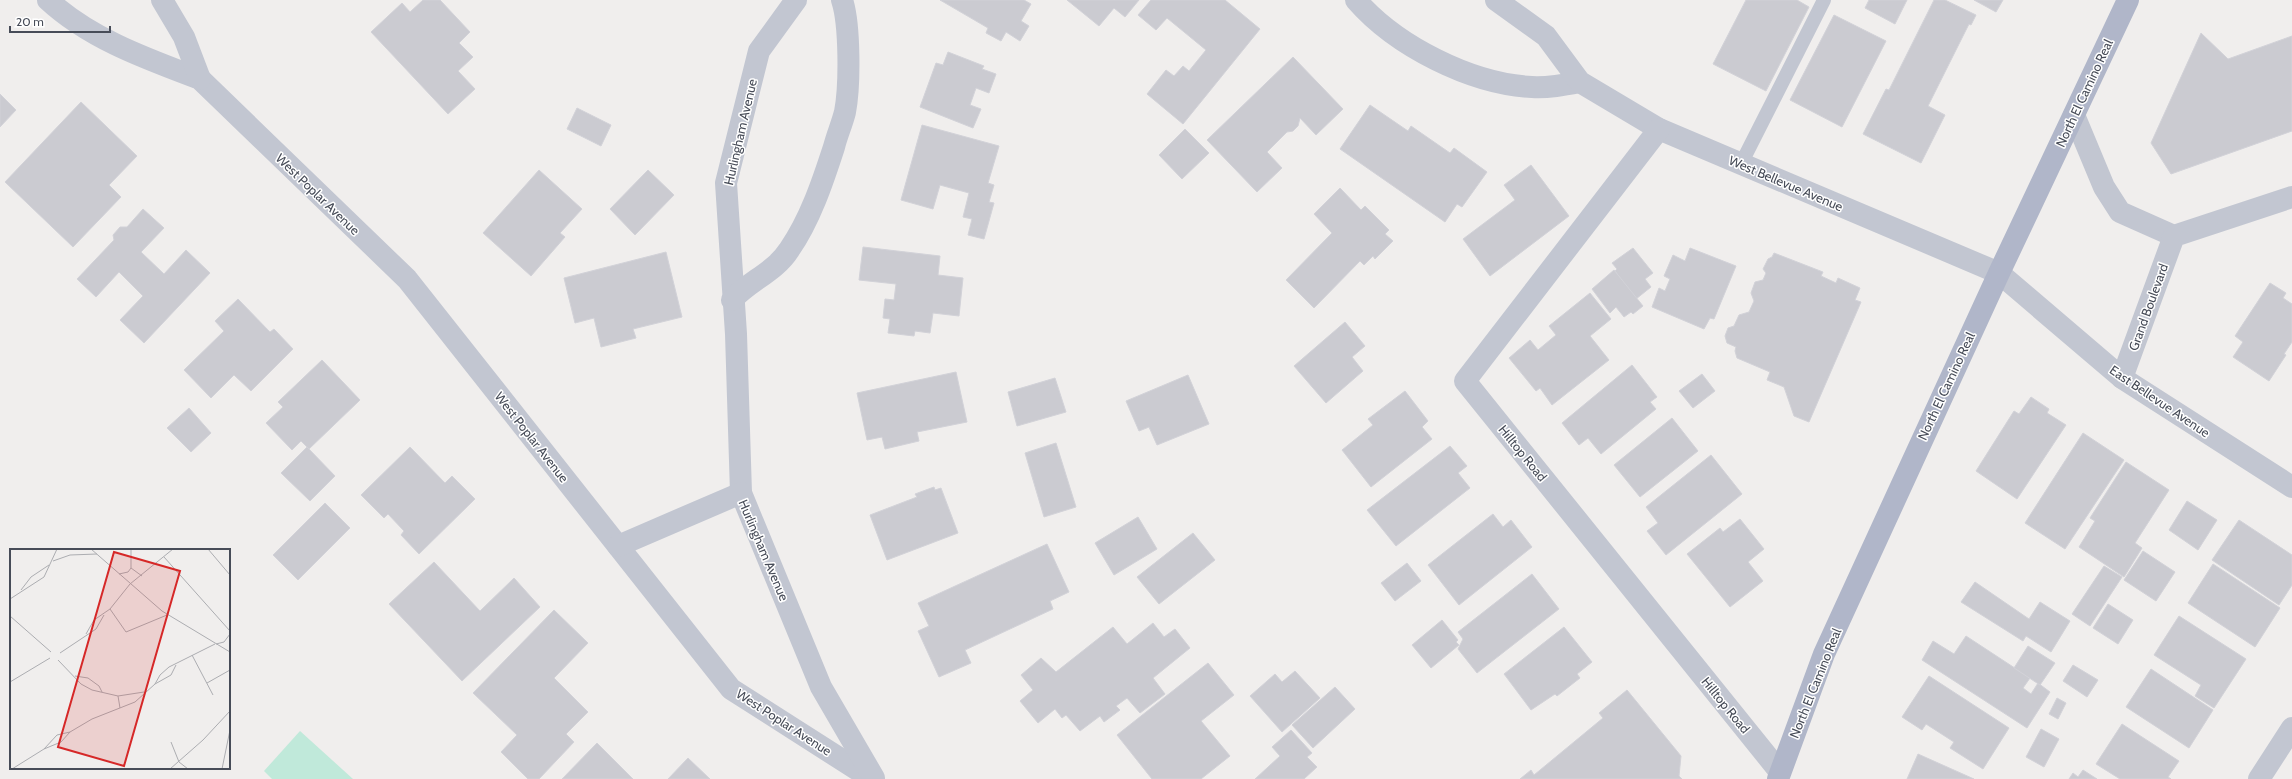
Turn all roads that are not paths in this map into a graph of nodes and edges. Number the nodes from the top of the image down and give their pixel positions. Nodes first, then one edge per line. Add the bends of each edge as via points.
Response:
1 (48, 0) edge
2 (162, 0) edge
3 (796, 0) edge
4 (842, 0) edge
5 (1356, 0) edge
6 (1496, 0) edge
7 (1824, 0) edge
8 (2128, 0) edge
9 (200, 79) junction
10 (1580, 82) junction
11 (2074, 115) junction
12 (1659, 129) junction
13 (1741, 164) junction
14 (2292, 197) edge
15 (2174, 236) junction
16 (1999, 273) junction
17 (732, 300) junction
18 (2122, 378) junction
19 (2292, 487) edge
20 (741, 493) junction
21 (618, 546) junction
22 (2292, 728) edge
23 (1779, 776) edge
24 (873, 779) edge
25 (2259, 779) edge

1 - 9 street, West Poplar Avenue via 102,38
2 - 9 street, West Poplar Avenue via 184,37
3 - 17 street, Hurlingham Avenue via 759,51 726,184
4 - 17 street via 847,14 845,111 819,193 789,250 773,268
5 - 10 street via 1406,42 1451,66 1487,80 1533,88
6 - 10 street, West Bellevue Avenue via 1546,36
7 - 13 lane
8 - 11 main road, North El Camino Real
9 - 21 street, West Poplar Avenue via 407,279
10 - 12 street, West Bellevue Avenue
11 - 15 street via 2104,186 2120,212
11 - 16 main road, North El Camino Real
12 - 13 street, West Bellevue Avenue
12 - 23 street, Hilltop Road via 1465,381
13 - 16 street, West Bellevue Avenue
14 - 15 street
15 - 18 street, Grand Boulevard
16 - 18 street, East Bellevue Avenue
16 - 23 main road, North El Camino Real via 1824,654
17 - 20 street, Hurlingham Avenue via 736,334
18 - 19 street, East Bellevue Avenue
20 - 21 street
20 - 24 street, Hurlingham Avenue via 821,687
21 - 24 street, West Poplar Avenue via 731,689
22 - 25 street

